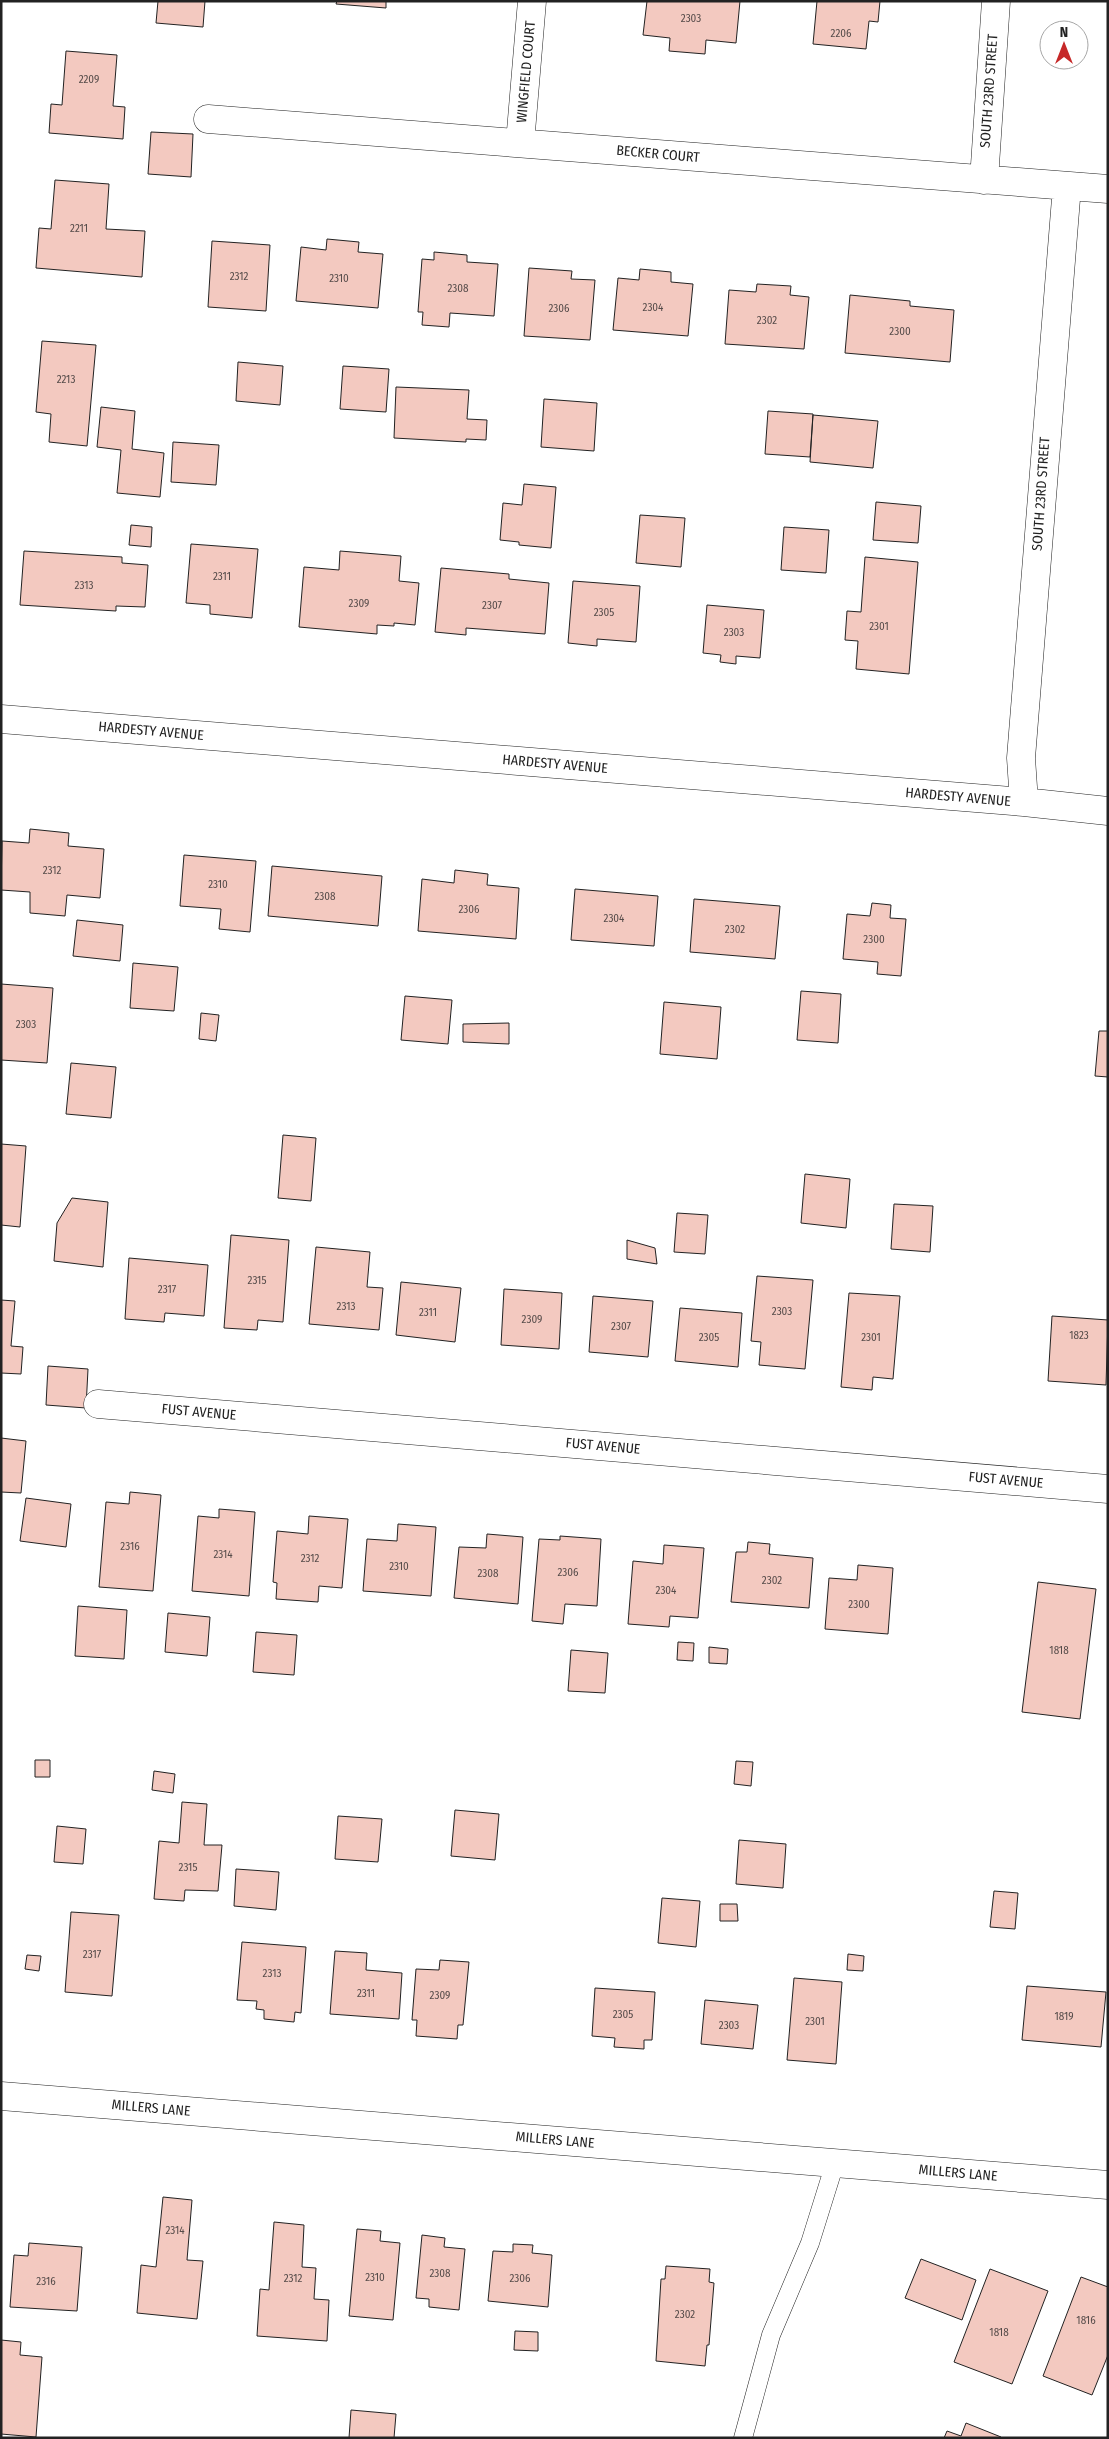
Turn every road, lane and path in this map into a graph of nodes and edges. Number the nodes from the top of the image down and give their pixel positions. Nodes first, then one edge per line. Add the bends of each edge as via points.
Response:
1 (532, 1) edge
2 (996, 1) edge
3 (208, 119) dead end
4 (520, 143) junction
5 (984, 180) junction
6 (1067, 186) junction
7 (1108, 189) edge
8 (1, 718) edge
9 (1024, 802) junction
10 (1108, 811) edge
11 (98, 1404) dead end
12 (1108, 1489) edge
13 (1, 2096) edge
14 (834, 2163) junction
15 (1108, 2185) edge
16 (743, 2438) edge

1 - 4 street, WINGFIELD COURT
2 - 5 street, SOUTH 23RD STREET
3 - 4 street, BECKER COURT
4 - 5 street, BECKER COURT
5 - 6 street, BECKER COURT
6 - 7 street, BECKER COURT
6 - 9 street, SOUTH 23RD STREET via 1020,758
8 - 9 street, HARDESTY AVENUE
9 - 10 street, HARDESTY AVENUE
11 - 12 street, FUST AVENUE
13 - 14 street, MILLERS LANE
14 - 15 street, MILLERS LANE
14 - 16 lane via 810,2243 772,2335

